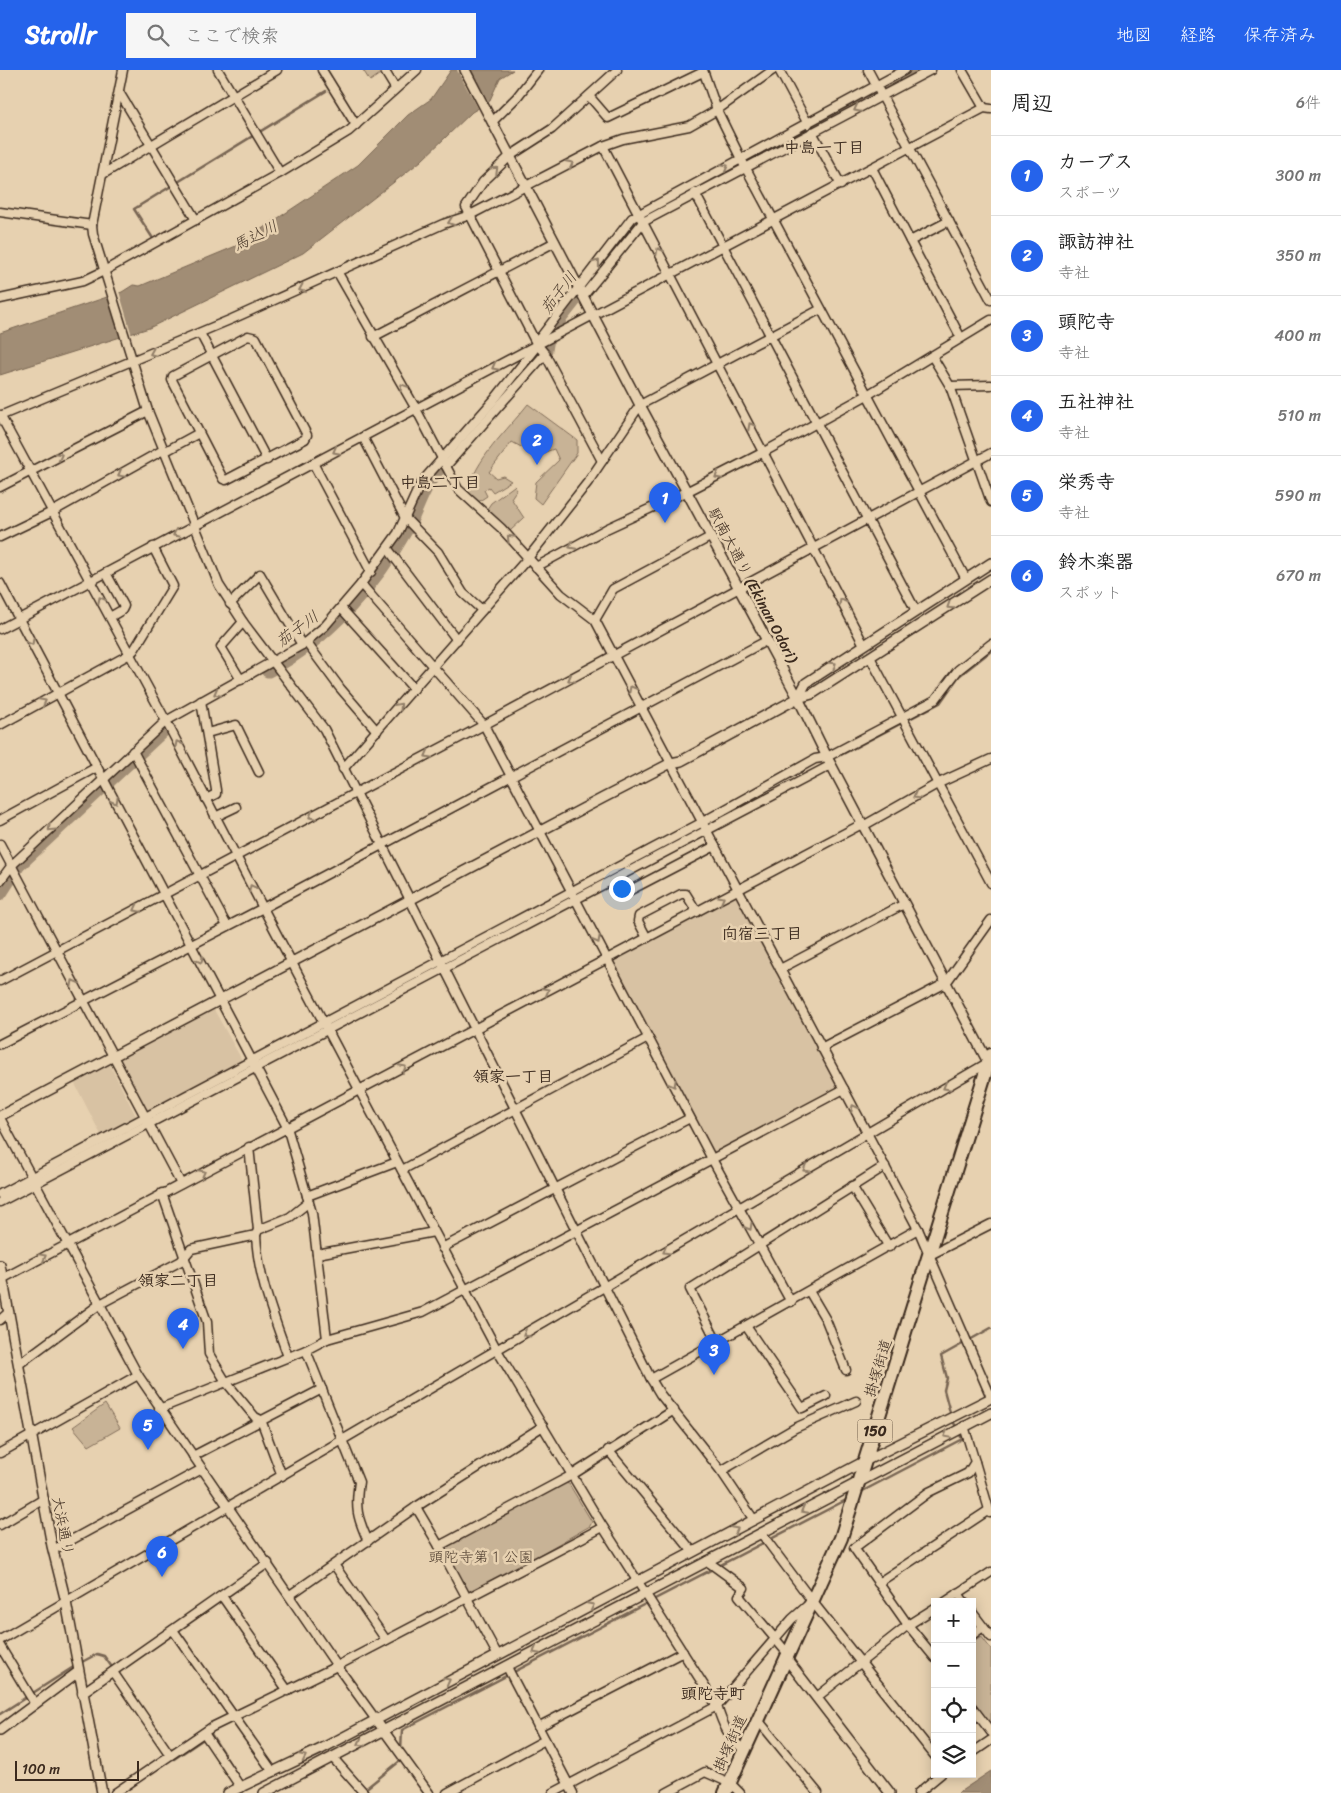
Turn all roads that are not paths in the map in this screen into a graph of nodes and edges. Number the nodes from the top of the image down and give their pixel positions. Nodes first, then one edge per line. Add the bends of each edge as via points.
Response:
1 (123, 70) edge
2 (218, 70) edge
3 (277, 70) edge
4 (322, 70) edge
5 (384, 70) edge
6 (417, 70) edge
7 (465, 70) edge
8 (538, 70) edge
9 (617, 70) edge
10 (773, 70) edge
11 (779, 70) edge
12 (868, 70) edge
13 (905, 70) edge
14 (931, 70) edge
15 (962, 70) edge
16 (703, 71) edge
17 (877, 86) junction
18 (396, 88) junction
19 (119, 92) junction
20 (234, 96) junction
21 (589, 96) junction
22 (882, 96) junction
23 (987, 109) edge
24 (717, 110) junction
25 (490, 119) junction
26 (808, 124) junction
27 (356, 125) junction
28 (812, 132) junction
29 (152, 146) junction
30 (603, 146) junction
31 (911, 148) junction
32 (510, 156) junction
33 (741, 159) junction
34 (747, 166) junction
35 (872, 168) junction
36 (280, 173) junction
37 (103, 174) junction
38 (841, 185) junction
39 (526, 187) junction
40 (695, 193) junction
41 (0, 212) edge
42 (639, 213) junction
43 (470, 215) junction
44 (196, 220) junction
45 (776, 220) junction
46 (949, 221) junction
47 (643, 222) junction
48 (92, 225) junction
49 (910, 241) junction
50 (555, 242) junction
51 (725, 247) junction
52 (104, 271) junction
53 (499, 272) junction
54 (338, 273) junction
55 (671, 274) junction
56 (581, 291) junction
57 (0, 299) edge
58 (991, 300) edge
59 (821, 309) junction
60 (594, 316) junction
61 (991, 320) edge
62 (200, 333) junction
63 (770, 336) junction
64 (372, 337) junction
65 (960, 338) junction
66 (542, 347) junction
67 (212, 355) junction
68 (932, 356) junction
69 (131, 358) junction
70 (717, 364) junction
71 (991, 385) edge
72 (950, 386) junction
73 (869, 394) junction
74 (640, 405) junction
75 (416, 409) junction
76 (148, 411) junction
77 (0, 416) edge
78 (816, 423) junction
79 (199, 433) junction
80 (363, 437) junction
81 (164, 451) junction
82 (764, 452) junction
83 (991, 452) edge
84 (267, 460) junction
85 (977, 460) junction
86 (602, 461) junction
87 (443, 462) junction
88 (313, 463) junction
89 (30, 470) junction
90 (0, 487) edge
91 (688, 491) junction
92 (919, 491) junction
93 (991, 502) edge
94 (52, 512) junction
95 (408, 520) junction
96 (867, 520) junction
97 (194, 525) junction
98 (712, 536) junction
99 (0, 537) edge
100 (153, 547) junction
101 (814, 548) junction
102 (389, 552) junction
103 (528, 558) junction
104 (991, 563) edge
105 (536, 567) junction
106 (106, 572) junction
107 (372, 572) junction
108 (966, 579) junction
109 (991, 579) edge
110 (90, 580) junction
111 (0, 583) edge
112 (363, 587) junction
113 (740, 588) junction
114 (230, 604) junction
115 (342, 610) junction
116 (482, 610) junction
117 (916, 611) junction
118 (110, 617) junction
119 (19, 619) junction
120 (595, 620) junction
121 (243, 622) junction
122 (0, 629) edge
123 (456, 640) junction
124 (766, 641) junction
125 (306, 644) junction
126 (991, 644) edge
127 (864, 645) junction
128 (130, 654) junction
129 (614, 656) junction
130 (870, 656) junction
131 (277, 664) junction
132 (435, 666) junction
133 (241, 680) junction
134 (414, 689) junction
135 (59, 694) junction
136 (798, 698) junction
137 (201, 701) junction
138 (641, 707) junction
139 (904, 719) junction
140 (166, 721) junction
141 (0, 725) edge
142 (484, 725) junction
143 (377, 731) junction
144 (207, 733) junction
145 (133, 750) junction
146 (991, 759) edge
147 (829, 761) junction
148 (671, 763) junction
149 (97, 767) junction
150 (343, 769) junction
151 (259, 772) dead end
152 (512, 776) junction
153 (103, 778) junction
154 (939, 783) junction
155 (355, 794) junction
156 (206, 799) junction
157 (236, 807) dead end
158 (215, 817) junction
159 (0, 820) edge
160 (863, 825) junction
161 (704, 826) junction
162 (540, 832) junction
163 (0, 844) edge
164 (381, 846) junction
165 (715, 846) junction
166 (236, 856) junction
167 (12, 865) junction
168 (201, 875) junction
169 (0, 881) edge
170 (991, 882) edge
171 (738, 891) junction
172 (165, 895) junction
173 (574, 895) junction
174 (621, 895) dead end
175 (409, 900) junction
176 (904, 904) junction
177 (262, 908) junction
178 (697, 912) junction
179 (991, 920) edge
180 (227, 926) junction
181 (647, 938) junction
182 (192, 944) junction
183 (57, 951) junction
184 (607, 959) junction
185 (292, 962) junction
186 (442, 965) junction
187 (780, 969) junction
188 (0, 981) edge
189 (946, 983) junction
190 (220, 999) junction
191 (83, 1000) junction
192 (325, 1026) junction
193 (475, 1029) junction
194 (648, 1038) junction
195 (0, 1044) edge
196 (821, 1048) junction
197 (113, 1057) junction
198 (990, 1062) edge
199 (254, 1063) junction
200 (844, 1089) junction
201 (360, 1091) junction
202 (514, 1109) junction
203 (0, 1117) edge
204 (690, 1118) junction
205 (148, 1120) junction
206 (287, 1127) junction
207 (867, 1134) junction
208 (249, 1147) junction
209 (712, 1159) junction
210 (397, 1162) junction
211 (885, 1166) junction
212 (402, 1170) junction
213 (34, 1180) junction
214 (181, 1184) junction
215 (852, 1186) junction
216 (555, 1189) junction
217 (162, 1193) junction
218 (0, 1194) edge
219 (308, 1199) junction
220 (0, 1202) edge
221 (738, 1208) junction
222 (990, 1227) edge
223 (918, 1229) junction
224 (577, 1231) junction
225 (434, 1232) junction
226 (257, 1233) junction
227 (67, 1244) junction
228 (759, 1245) junction
229 (889, 1247) junction
230 (442, 1248) junction
231 (317, 1254) junction
232 (930, 1255) junction
233 (185, 1256) junction
234 (0, 1265) edge
235 (1, 1280) edge
236 (604, 1287) junction
237 (465, 1290) junction
238 (809, 1291) junction
239 (791, 1302) junction
240 (100, 1304) junction
241 (9, 1312) junction
242 (0, 1320) edge
243 (746, 1326) junction
244 (327, 1339) junction
245 (717, 1342) junction
246 (306, 1350) junction
247 (497, 1350) junction
248 (288, 1357) junction
249 (18, 1364) junction
250 (846, 1370) dead end
251 (138, 1375) junction
252 (650, 1379) junction
253 (226, 1382) junction
254 (322, 1389) junction
255 (826, 1396) dead end
256 (991, 1397) edge
257 (856, 1401) dead end
258 (160, 1409) junction
259 (674, 1410) junction
260 (991, 1413) edge
261 (261, 1420) junction
262 (543, 1426) junction
263 (964, 1426) junction
264 (32, 1434) junction
265 (342, 1440) junction
266 (608, 1450) junction
267 (0, 1453) edge
268 (193, 1456) junction
269 (865, 1461) junction
270 (975, 1462) junction
271 (202, 1469) junction
272 (721, 1471) junction
273 (572, 1475) junction
274 (282, 1476) junction
275 (858, 1482) junction
276 (44, 1499) junction
277 (228, 1507) junction
278 (416, 1507) junction
279 (990, 1512) edge
280 (754, 1520) junction
281 (0, 1525) edge
282 (603, 1527) junction
283 (761, 1533) junction
284 (841, 1538) junction
285 (368, 1541) junction
286 (439, 1546) junction
287 (854, 1548) junction
288 (53, 1550) junction
289 (693, 1552) junction
290 (708, 1561) junction
291 (268, 1563) junction
292 (335, 1566) junction
293 (991, 1572) edge
294 (638, 1582) junction
295 (878, 1583) junction
296 (646, 1593) junction
297 (958, 1594) junction
298 (290, 1595) junction
299 (222, 1596) junction
300 (952, 1598) edge
301 (961, 1598) edge
302 (468, 1599) junction
303 (66, 1602) junction
304 (812, 1602) junction
305 (931, 1611) edge
306 (976, 1617) edge
307 (908, 1625) junction
308 (983, 1626) junction
309 (173, 1630) junction
310 (976, 1632) edge
311 (991, 1637) edge
312 (774, 1639) junction
313 (0, 1640) edge
314 (386, 1640) junction
315 (0, 1646) edge
316 (683, 1652) junction
317 (931, 1653) edge
318 (497, 1654) junction
319 (787, 1656) junction
320 (860, 1661) junction
321 (337, 1666) junction
322 (507, 1667) junction
323 (78, 1672) junction
324 (113, 1672) junction
325 (288, 1691) junction
326 (82, 1693) junction
327 (817, 1697) junction
328 (35, 1704) junction
329 (717, 1706) junction
330 (976, 1712) edge
331 (233, 1717) junction
332 (376, 1718) junction
333 (758, 1720) junction
334 (538, 1727) junction
335 (0, 1730) edge
336 (385, 1731) junction
337 (991, 1732) edge
338 (204, 1733) junction
339 (545, 1740) junction
340 (991, 1740) edge
341 (745, 1750) junction
342 (976, 1750) edge
343 (931, 1751) edge
344 (170, 1755) junction
345 (333, 1758) junction
346 (273, 1772) junction
347 (936, 1778) edge
348 (568, 1785) junction
349 (241, 1788) junction
350 (728, 1788) edge
351 (102, 1793) edge
352 (115, 1793) edge
353 (228, 1793) edge
354 (264, 1793) edge
355 (364, 1793) edge
356 (429, 1793) edge
357 (446, 1793) edge
358 (553, 1793) edge
359 (573, 1793) edge
360 (666, 1793) edge
361 (740, 1793) edge
362 (818, 1793) edge
363 (890, 1793) edge
364 (918, 1793) edge

1 - 19 street
2 - 20 street
3 - 20 street
4 - 27 street
5 - 18 street
6 - 18 street
7 - 25 street, 駅南大通り (Ekinan Odori)
8 - 25 street via 517,97
9 - 21 street
10 - 24 street
11 - 26 street
12 - 17 street
13 - 17 street
14 - 22 street
15 - 23 street
16 - 21 street via 608,118
16 - 24 street
17 - 22 street
17 - 26 street
18 - 27 street
19 - 29 street
19 - 37 street
20 - 29 street
20 - 36 street
21 - 32 street via 552,129
22 -> 28 street
22 - 31 street
23 - 31 street
24 - 30 street via 689,126
24 - 33 street
25 - 32 street, 駅南大通り (Ekinan Odori)
26 - 33 street
27 - 36 street
28 - 34 street
28 - 38 street
29 - 37 street
29 - 44 street
39 -> 30 street
30 - 42 street
31 - 35 street
31 - 46 street
32 - 39 street, 駅南大通り (Ekinan Odori)
43 -> 32 street via 466,207 468,204 486,179
33 - 34 street
42 -> 33 street
34 - 40 street
34 - 45 street
35 - 38 street
35 - 49 street
36 - 44 street
37 - 48 street
38 - 45 street
39 - 43 street
39 - 50 street, 駅南大通り (Ekinan Odori)
40 - 47 street
40 - 51 street
41 - 48 street
42 - 47 street
56 -> 42 street via 632,218
43 - 53 street
43 -> 54 street via 443,224
44 - 52 street
45 - 51 street
45 - 59 street
46 - 49 street
46 - 58 street
55 -> 47 street
47 - 56 street
48 - 52 street
49 - 65 street
50 - 53 street
50 - 56 street, 駅南大通り (Ekinan Odori)
51 - 55 street
51 - 63 street
52 - 57 street via 78,282
52 - 69 street
53 - 64 street
53 - 66 street
54 -> 62 street
54 - 64 street
55 - 60 street
55 - 70 street
56 - 60 street, 駅南大通り (Ekinan Odori)
56 - 66 street
59 - 63 street
59 - 73 street
60 - 66 street
60 - 74 street, 駅南大通り (Ekinan Odori)
61 - 65 street
62 - 67 street
62 -> 69 street
63 - 70 street
63 - 78 street
75 -> 64 street
65 - 68 street
66 -> 75 street
66 - 86 street
66 - 87 street
67 - 79 street via 173,376 172,380
67 - 84 street
67 - 84 street via 248,336 256,338 306,432 305,439
68 - 72 street
68 - 73 street
69 - 76 street
69 - 77 street
70 - 74 street
82 -> 70 street
71 - 72 street
72 - 85 street
73 - 78 street
73 - 92 street
74 - 86 street
74 - 91 street, 駅南大通り (Ekinan Odori)
75 - 80 street
75 - 87 street
76 - 81 street
89 -> 76 street
77 - 89 street
78 - 82 street
78 - 96 street
79 - 81 street
79 - 84 street via 223,479 230,480
80 -> 88 street
80 - 95 street
81 -> 94 street
81 - 97 street
82 -> 91 street
82 - 101 street
83 - 85 street
85 - 92 street
85 - 93 street
86 - 103 street
87 - 95 street via 420,485
103 -> 87 street via 501,528 459,491
88 - 97 street
88 - 107 street
89 - 90 street
89 - 94 street
91 - 98 street, 駅南大通り (Ekinan Odori)
91 -> 105 street via 606,529
92 - 96 street
92 - 108 street
94 - 99 street
94 - 110 street
95 - 102 street
95 - 116 street via 438,552 463,593
96 - 101 street
96 - 117 street
97 -> 100 street
97 - 114 street
98 - 113 street, 駅南大通り (Ekinan Odori)
98 - 120 street via 612,589
100 - 106 street
100 - 128 street via 173,589
101 - 113 street
127 -> 101 street
102 - 107 street
102 - 123 street
103 - 105 street
103 - 116 street
104 - 108 street
105 - 120 street via 561,594
106 - 110 street
106 - 118 street via 124,606
107 - 112 street
108 - 117 street
109 -> 130 street
118 -> 110 street
110 - 119 street
111 - 119 street
112 - 115 street
112 - 132 street
113 - 124 street, 駅南大通り (Ekinan Odori)
113 - 129 street
114 - 121 street
114 - 125 street via 260,574
115 - 125 street
115 - 134 street
116 - 123 street
117 - 127 street
118 - 128 street
119 - 122 street
119 -> 135 street
120 - 129 street
121 - 131 street
121 - 133 street via 221,647
123 - 132 street
124 - 136 street, 駅南大通り (Ekinan Odori)
124 - 138 street
125 - 131 street
125 - 143 street
126 - 139 street via 958,670 935,700
136 -> 127 street via 806,683
128 - 135 street
128 - 140 street
138 -> 129 street
129 -> 142 street
130 - 136 street via 812,694
130 - 139 street
131 - 133 street
131 - 150 street via 324,729
132 - 134 street
132 - 142 street
133 -> 137 street
143 -> 134 street
141 -> 135 street
135 - 149 street
136 - 147 street, 駅南大通り (Ekinan Odori)
136 - 148 street via 681,761
137 - 140 street
137 - 144 street
138 - 148 street
138 - 152 street
139 - 147 street
139 - 154 street
140 - 145 street
156 -> 140 street
142 - 152 street
142 -> 155 street
143 - 150 street
144 - 151 street via 236,725
144 - 156 street via 216,794
145 - 153 street
145 - 168 street
146 - 154 street
147 - 160 street, 駅南大通り (Ekinan Odori)
147 - 161 street
148 - 161 street
148 - 162 street
149 - 153 street
149 - 159 street
150 - 155 street
152 - 162 street
152 - 164 street
153 -> 167 street
153 -> 172 street
154 -> 160 street
154 - 170 street
155 - 164 street
155 -> 166 street
156 - 158 street
157 - 158 street
158 - 166 street
160 - 171 street
160 - 176 street, 駅南大通り (Ekinan Odori)
161 - 165 street
161 - 173 street
162 - 173 street
162 - 175 street
163 - 167 street
164 - 175 street
164 - 177 street
165 - 171 street
165 - 174 street
166 - 168 street
177 -> 166 street
167 - 169 street
167 - 183 street
168 - 172 street
168 - 180 street
178 -> 171 street
171 - 187 street
172 - 182 street
172 -> 183 street
173 -> 184 street
173 - 186 street
175 - 185 street
175 - 186 street
176 - 187 street
176 - 189 street, 駅南大通り (Ekinan Odori)
177 - 180 street
177 - 185 street
178 - 181 street
178 - 181 street via 686,894 681,894 639,916 638,921
179 - 189 street
180 - 182 street
181 - 184 street
182 -> 190 street
182 - 191 street
183 - 188 street
191 -> 183 street
193 -> 184 street
184 - 194 street
185 - 190 street
185 - 192 street
186 - 192 street
186 - 193 street
187 - 196 street
189 - 196 street
189 - 198 street, 駅南大通り (Ekinan Odori)
190 - 197 street
190 - 199 street
191 - 195 street
191 - 197 street
192 - 199 street
192 - 201 street
201 -> 193 street
193 - 202 street
194 - 202 street
194 -> 204 street
196 - 200 street
197 - 203 street
197 - 205 street
198 -> 207 street
198 - 232 highway, 掛塚街道 / 150
199 - 205 street
199 - 206 street
207 -> 200 street
200 - 209 street
201 - 206 street
201 - 210 street
202 - 212 street
202 - 216 street
203 - 213 street
204 - 209 street
204 - 216 street
205 - 213 street
205 - 214 street
206 - 208 street
206 - 219 street
207 - 211 street
207 -> 221 street
214 -> 208 street
208 - 226 street
209 - 221 street
209 - 224 street
210 - 212 street
210 - 219 street
211 - 215 street
211 - 223 street
212 - 225 street
213 - 218 street
213 - 220 street
213 - 227 street
214 - 217 street
215 - 228 street
215 - 229 street
216 - 224 street
216 - 230 street
217 - 227 street
217 - 233 street
219 - 226 street via 286,1219
219 - 231 street
221 -> 228 street
221 -> 236 street
222 - 232 street
223 - 229 street
223 - 232 street
224 - 236 street
224 - 237 street
225 - 230 street
225 - 231 street
226 - 233 street via 191,1249
226 - 248 street via 262,1280 270,1312
235 -> 227 street
227 - 240 street
228 - 239 street
228 - 245 street via 690,1289
229 - 238 street
230 - 237 street
231 - 244 street
232 - 256 street
232 - 269 highway, 掛塚街道 / 150
233 - 240 street via 152,1278
233 - 253 street via 207,1322 209,1354
234 - 235 street, 大浜通り
235 - 241 street, 大浜通り
236 -> 247 street
236 - 252 street
237 - 244 street via 423,1312
237 - 247 street
238 - 239 street
238 - 250 street via 826,1320
239 - 243 street
240 - 249 street
240 - 251 street
241 - 242 street
241 - 249 street, 大浜通り
243 - 245 street
243 - 255 street via 802,1408
244 - 246 street
245 - 252 street
246 - 248 street
246 - 254 street
247 - 262 street
247 - 265 street
248 - 253 street
249 - 264 street, 大浜通り
251 - 258 street
251 - 264 street
252 - 259 street
253 - 258 street
253 - 261 street
254 - 261 street
254 - 265 street
256 - 269 street
257 - 272 street via 795,1428
258 - 268 street
259 - 266 street
259 - 272 street
260 - 263 street
261 - 268 street
261 - 274 street
262 - 273 street
262 - 278 street
263 - 270 street
263 -> 275 street
264 - 267 street
264 - 276 street, 大浜通り
265 - 274 street
265 - 285 street via 359,1482 358,1519
266 - 273 street
266 - 289 street
268 - 271 street
269 - 275 highway, 掛塚街道 / 150
269 - 280 street
270 - 279 street
270 - 287 street via 968,1473 929,1492
271 - 277 street
271 - 288 street
272 - 280 street
273 - 282 street
273 - 286 street
274 - 277 street
275 -> 283 street
275 - 284 highway, 掛塚街道 / 150
276 - 281 street
276 - 288 street, 大浜通り
277 - 291 street
277 - 303 street
278 - 285 street
278 - 286 street
279 - 295 street
289 -> 280 street
282 - 294 street
282 - 302 street
283 - 290 street
283 - 304 street
284 - 287 street
284 - 304 highway, 掛塚街道 / 150
285 - 292 street
286 - 302 street
287 - 295 street
288 - 303 street, 大浜通り
289 - 294 street
290 - 296 street
290 - 312 street via 744,1588 739,1596
291 - 298 street
291 - 299 street
292 - 298 street
292 - 314 street
293 - 297 street
294 - 296 street
318 -> 294 street
295 - 307 street
296 - 316 street
296 -> 322 street
297 - 300 street
297 - 301 street
298 - 321 street
299 - 309 street
299 - 325 street
302 - 314 street
302 - 318 street
303 - 313 street
303 - 323 street, 大浜通り
304 - 312 street
304 - 319 highway, 掛塚街道 / 150
304 - 320 street
305 - 307 street
306 - 308 street
307 - 317 street
307 - 320 street
308 - 310 street
308 - 311 street
309 - 324 street
309 - 331 street
312 - 319 street
312 - 329 street
314 - 321 street
315 - 328 street
316 - 329 street
316 - 334 street
332 -> 318 street
319 - 327 street
319 - 333 highway, 掛塚街道 / 150
320 - 327 street
320 - 343 street
321 - 325 street
321 - 332 street
322 - 334 street
322 - 336 street
323 - 326 street, 大浜通り
323 - 328 street
324 - 326 street
324 - 344 street
325 - 331 street
326 - 351 street, 大浜通り
327 - 363 street
328 - 335 street
329 - 341 street via 722,1723 735,1744
329 - 348 street
330 - 337 street
331 - 338 street
331 - 346 street
332 - 336 street
346 -> 332 street
333 - 341 highway, 掛塚街道 / 150
333 - 362 street
334 - 339 street
336 -> 345 street
336 - 356 street
338 - 344 street
338 - 349 street
339 - 348 street
339 - 357 street
340 - 342 street
341 - 350 highway, 掛塚街道 / 150
344 - 352 street
345 - 354 street
345 - 355 street
346 - 349 street
347 - 364 street
348 - 358 street
348 - 359 street
349 - 353 street
350 - 360 street via 706,1772
350 - 361 street

